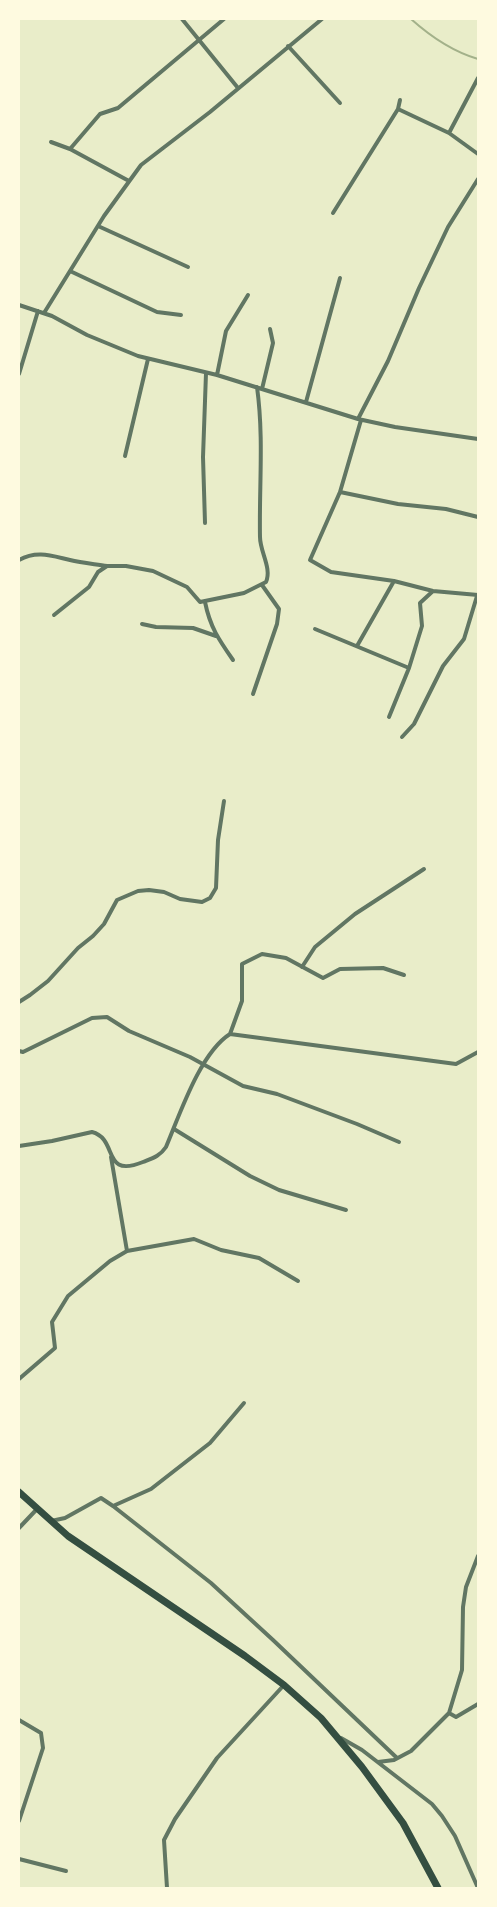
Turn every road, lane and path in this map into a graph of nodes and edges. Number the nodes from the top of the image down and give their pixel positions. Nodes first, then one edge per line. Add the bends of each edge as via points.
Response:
1 (182, 19) edge
2 (224, 19) edge
3 (322, 19) edge
4 (199, 40) junction
5 (288, 46) junction
6 (478, 78) edge
7 (238, 88) junction
8 (400, 100) dead end
9 (340, 103) dead end
10 (398, 109) junction
11 (448, 134) junction
12 (51, 142) dead end
13 (70, 149) junction
14 (478, 154) edge
15 (478, 179) edge
16 (129, 181) junction
17 (333, 213) dead end
18 (98, 226) junction
19 (188, 267) dead end
20 (70, 271) junction
21 (340, 278) dead end
22 (248, 295) dead end
23 (19, 305) edge
24 (38, 311) junction
25 (44, 313) junction
26 (181, 315) dead end
27 (270, 329) dead end
28 (148, 359) junction
29 (206, 373) junction
30 (19, 374) edge
31 (217, 375) junction
32 (260, 388) junction
33 (306, 402) junction
34 (360, 419) junction
35 (478, 439) edge
36 (125, 456) dead end
37 (340, 492) junction
38 (478, 517) edge
39 (205, 523) dead end
40 (19, 560) edge
41 (107, 566) junction
42 (394, 582) junction
43 (262, 585) junction
44 (433, 591) junction
45 (478, 595) edge
46 (205, 602) junction
47 (54, 615) dead end
48 (142, 624) dead end
49 (315, 630) dead end
50 (216, 636) junction
51 (357, 646) junction
52 (233, 660) dead end
53 (409, 668) junction
54 (253, 694) dead end
55 (389, 717) dead end
56 (402, 737) dead end
57 (224, 801) dead end
58 (424, 869) dead end
59 (302, 967) junction
60 (404, 975) dead end
61 (19, 1002) edge
62 (230, 1034) junction
63 (19, 1051) edge
64 (478, 1052) edge
65 (203, 1064) junction
66 (174, 1129) junction
67 (399, 1142) dead end
68 (19, 1146) edge
69 (111, 1157) junction
70 (346, 1210) dead end
71 (127, 1251) junction
72 (298, 1281) dead end
73 (19, 1379) edge
74 (244, 1402) dead end
75 (19, 1492) edge
76 (113, 1506) junction
77 (37, 1509) junction
78 (50, 1522) junction
79 (19, 1528) edge
80 (478, 1556) edge
81 (284, 1685) junction
82 (478, 1704) edge
83 (449, 1713) junction
84 (19, 1720) edge
85 (337, 1736) junction
86 (397, 1758) junction
87 (378, 1762) junction
88 (19, 1821) edge
89 (19, 1859) edge
90 (66, 1871) dead end
91 (167, 1888) edge
92 (438, 1888) edge
93 (478, 1888) edge

1 - 4 street
2 - 4 street
3 - 5 street
4 - 7 street
4 - 13 street via 118,108 100,114
5 - 7 street
5 - 9 street
6 - 11 street
7 - 16 street via 141,165
8 - 10 street
10 - 11 street
10 - 17 street
11 - 14 street
12 - 13 street
13 - 16 street
15 - 34 street via 448,226
16 - 18 street
18 - 19 street
18 - 20 street
20 - 25 street
20 - 26 street via 157,312
21 - 33 street
22 - 31 street via 226,331
23 - 24 street
24 - 25 street
24 - 30 street
25 - 28 street via 88,335
27 - 32 street via 273,343
28 - 29 street
28 - 36 street
29 - 31 street
29 - 39 street via 203,457
31 - 32 street
32 - 33 street
32 - 43 street via 260,539 268,577
33 - 34 street
34 - 35 street via 395,427
34 - 37 street
37 - 38 street via 398,504 446,509
37 - 42 street via 310,560 331,572
40 - 41 street via 27,555 45,554
41 - 46 street via 126,566 153,572 187,587 200,602
41 - 47 street via 98,572 89,587
42 - 44 street
42 - 51 street
43 - 46 street via 244,593
43 - 54 street via 279,609 277,624
44 - 45 street
44 - 53 street via 420,604 422,626
45 - 56 street via 464,639 443,666 414,724
46 - 50 street via 208,618
48 - 50 street via 193,628
49 - 51 street
50 - 52 street
51 - 53 street
53 - 55 street
57 - 61 street via 218,840 216,888 210,898 202,902 149,890 138,891 117,900 104,924 48,981
58 - 59 street via 355,914 316,947
59 - 60 street via 323,978 340,968 383,968
59 - 62 street via 286,958 262,954 242,964 242,1001
62 - 64 street via 456,1064
62 - 65 street via 222,1039
63 - 65 street via 23,1052 92,1018 107,1017 129,1031
65 - 66 street
65 - 67 street via 243,1086 277,1094
66 - 69 street via 160,1155 128,1167 116,1163
66 - 70 street via 250,1176 279,1190
68 - 69 street via 92,1132 103,1138
69 - 71 street
71 - 72 street via 194,1239 221,1250 259,1258
71 - 73 street via 110,1261 68,1296 52,1322 55,1348
74 - 76 street via 210,1443 151,1489
75 - 77 highway
76 - 78 street via 101,1498 65,1518
76 - 86 street via 211,1584 274,1640
77 - 78 highway
77 - 79 street
78 - 81 highway
80 - 83 street via 466,1587 463,1607 462,1670
81 - 85 highway
81 - 91 street via 217,1758 175,1819 164,1840
82 - 83 street via 456,1717
83 - 86 street via 411,1751
84 - 88 street via 41,1732 43,1748
85 - 87 street
85 - 92 highway via 403,1823
86 - 87 street
87 - 93 street via 432,1804 442,1816 455,1836
89 - 90 street

